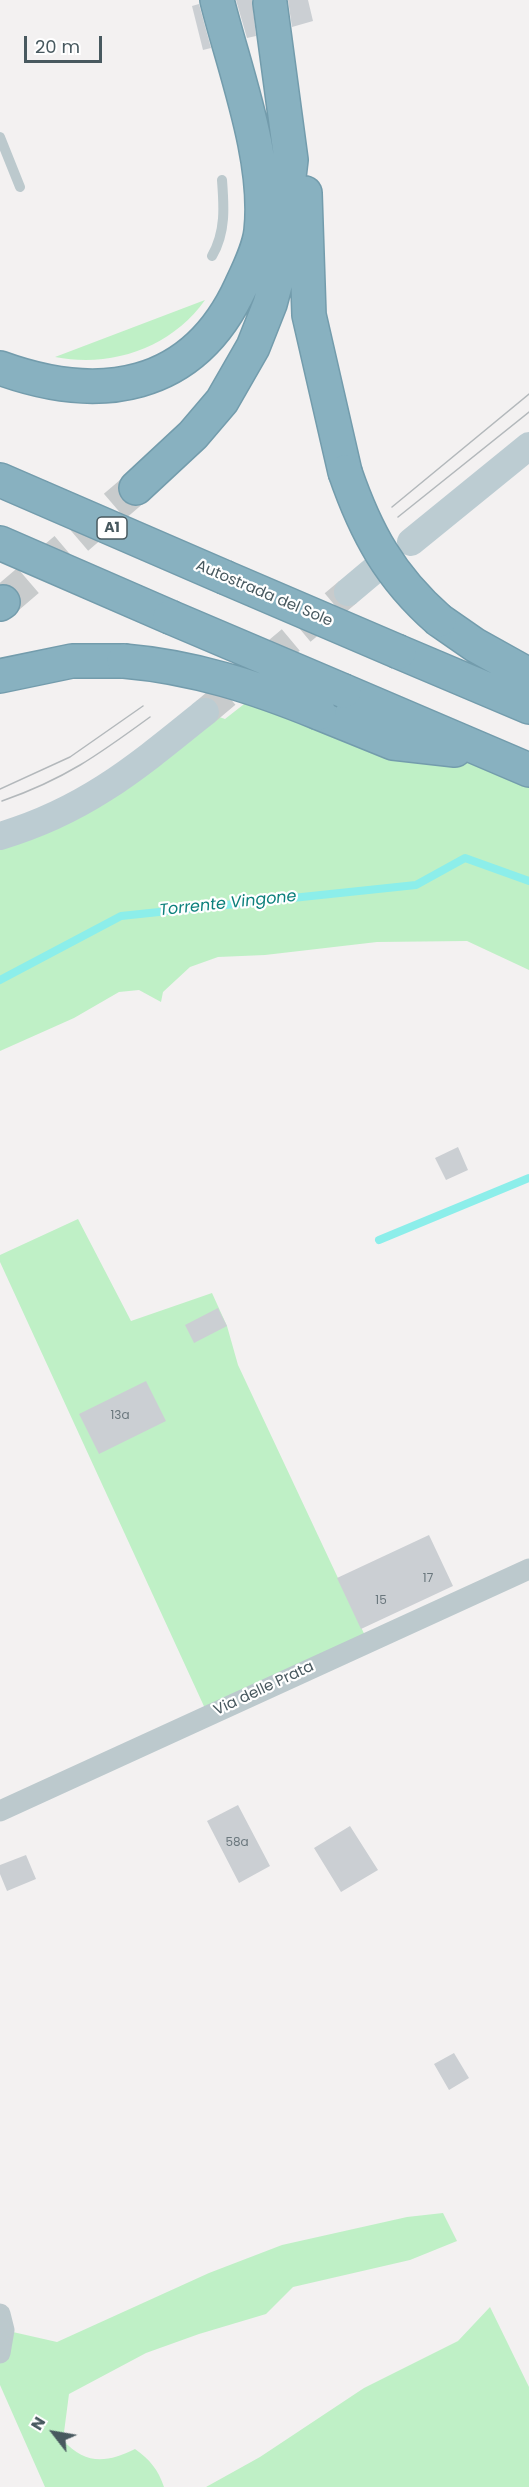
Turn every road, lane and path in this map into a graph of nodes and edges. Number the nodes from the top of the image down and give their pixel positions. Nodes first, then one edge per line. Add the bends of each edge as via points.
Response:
1 (217, 0) edge
2 (270, 1) edge
3 (0, 137) edge
4 (222, 180) dead end
5 (20, 187) dead end
6 (212, 256) dead end
7 (0, 368) edge
8 (529, 446) edge
9 (0, 480) edge
10 (136, 488) tunnel mouth
11 (411, 542) dead end
12 (0, 543) edge
13 (373, 571) dead end
14 (348, 592) tunnel mouth
15 (529, 675) edge
16 (0, 676) edge
17 (529, 708) edge
18 (205, 712) tunnel mouth
19 (494, 755) junction
20 (529, 770) edge
21 (0, 836) edge
22 (529, 1569) edge
23 (0, 1811) edge
24 (0, 2314) edge
25 (0, 2353) edge

1 - 7 highway via 251,128 261,191 261,231 250,266 228,312 194,350 174,365 130,383 102,387 58,385
2 - 10 highway via 291,160 277,278 270,304 250,352 222,401 193,435
2 - 15 highway, bridge via 304,156 309,315 345,472 356,503 378,550 440,620 474,645
3 - 5 lane
4 - 6 lane via 223,223
8 - 11 street
9 - 17 highway, Autostrada del Sole / A1, bridge
12 - 19 highway, bridge
13 - 14 street
16 - 19 highway, bridge via 72,661 182,667 226,678 393,743
18 - 21 street via 81,805
19 - 20 highway
22 - 23 street, Via delle Prata
24 - 25 street via 4,2330

